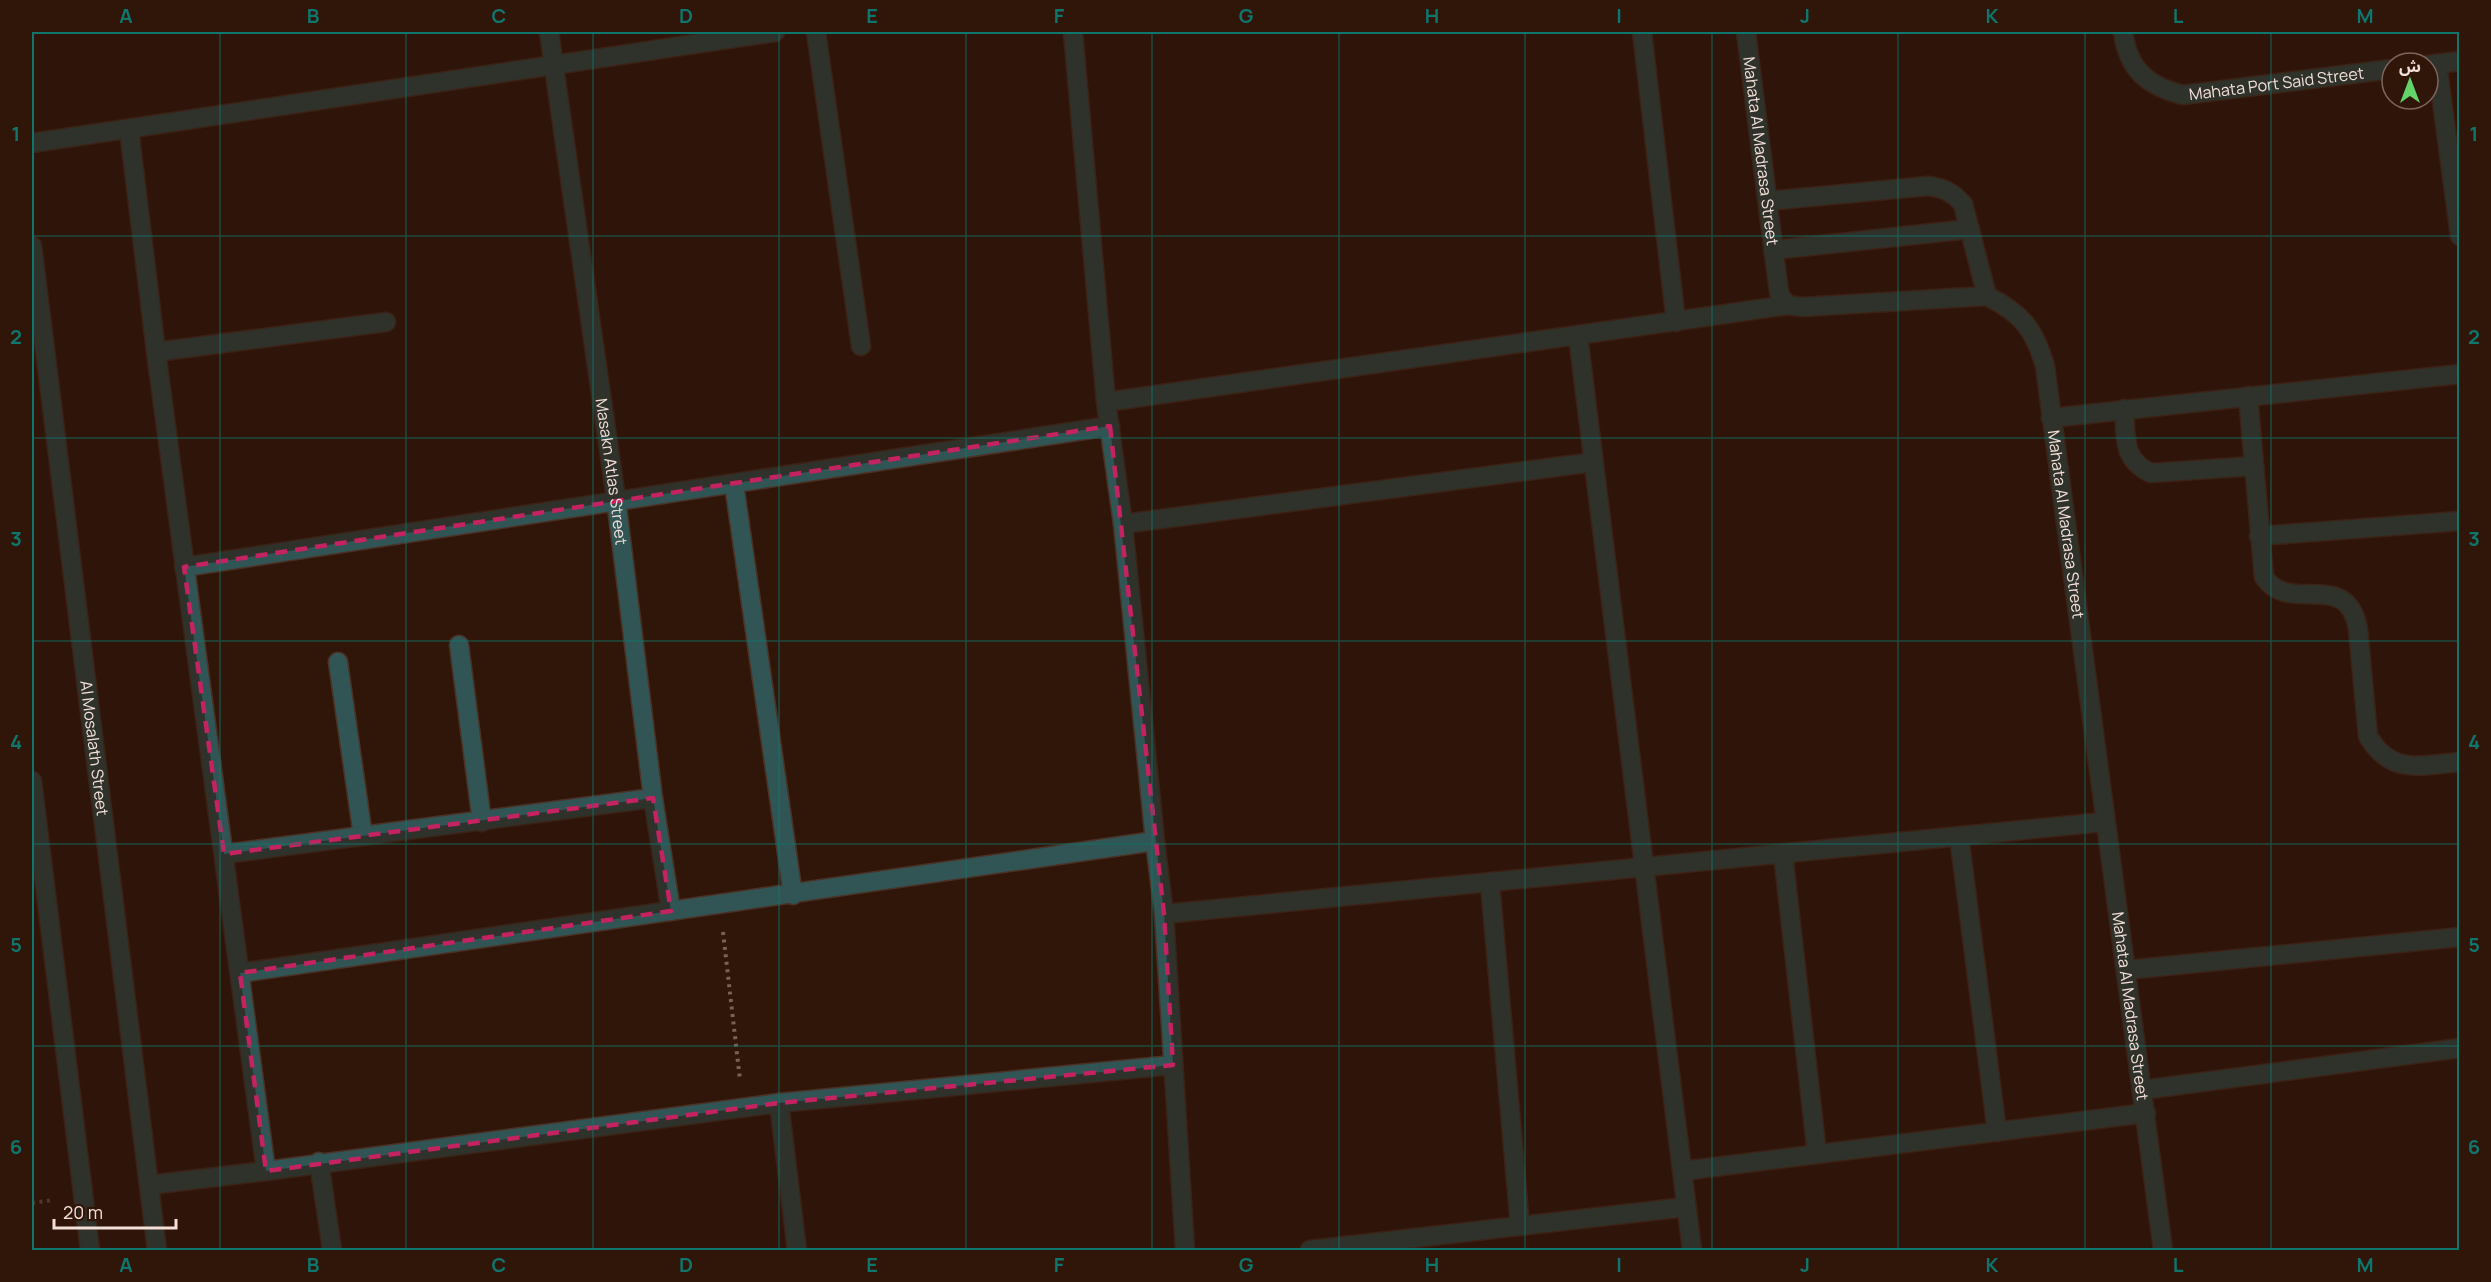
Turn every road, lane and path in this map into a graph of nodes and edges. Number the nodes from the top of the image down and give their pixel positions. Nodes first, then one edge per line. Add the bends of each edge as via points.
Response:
1 (549, 32) edge
2 (775, 32) edge
3 (816, 32) edge
4 (1073, 32) edge
5 (1642, 32) edge
6 (1746, 32) edge
7 (2123, 32) edge
8 (2460, 61) edge
9 (2440, 63) edge
10 (553, 64) junction
11 (2380, 70) edge
12 (2440, 111) edge
13 (129, 129) junction
14 (32, 143) edge
15 (1768, 201) junction
16 (1970, 229) junction
17 (2460, 236) edge
18 (32, 246) edge
19 (1773, 250) junction
20 (1987, 296) junction
21 (1788, 305) junction
22 (386, 322) dead end
23 (1677, 322) junction
24 (1578, 336) junction
25 (861, 346) dead end
26 (156, 352) junction
27 (2460, 374) edge
28 (2248, 396) junction
29 (1106, 402) junction
30 (2124, 409) junction
31 (2051, 418) junction
32 (1110, 426) junction
33 (1594, 462) junction
34 (2254, 466) junction
35 (734, 484) junction
36 (616, 499) junction
37 (2460, 521) edge
38 (1123, 524) junction
39 (2259, 536) junction
40 (184, 567) junction
41 (459, 645) dead end
42 (338, 663) dead end
43 (2460, 762) edge
44 (32, 781) edge
45 (653, 798) junction
46 (483, 822) junction
47 (2104, 822) junction
48 (363, 836) junction
49 (1959, 836) junction
50 (1155, 841) junction
51 (224, 854) junction
52 (1783, 854) junction
53 (1644, 868) junction
54 (1490, 883) junction
55 (793, 895) junction
56 (720, 905) junction
57 (670, 911) junction
58 (1164, 914) junction
59 (2460, 937) edge
60 (2126, 970) junction
61 (240, 973) junction
62 (2460, 1048) edge
63 (1173, 1065) junction
64 (2142, 1090) junction
65 (779, 1103) junction
66 (743, 1107) junction
67 (2146, 1113) junction
68 (1997, 1132) junction
69 (1817, 1154) junction
70 (319, 1162) junction
71 (266, 1171) junction
72 (1682, 1171) junction
73 (148, 1185) junction
74 (1686, 1208) junction
75 (1520, 1226) junction
76 (1418, 1244) edge
77 (90, 1251) edge
78 (157, 1251) edge
79 (332, 1251) edge
80 (797, 1251) edge
81 (1185, 1251) edge
82 (1310, 1251) edge
83 (1692, 1251) edge
84 (2163, 1251) edge

1 - 10 street, Masakn Atlas Street
2 - 10 street
3 - 25 street
4 - 29 street
5 - 23 street
6 - 15 street, Mahata Al Madrasa Street
7 - 11 street, Mahata Port Said Street via 2131,63 2145,79 2162,90 2183,95
8 - 9 street
10 - 13 street
10 - 36 street, Masakn Atlas Street
12 - 17 street
13 - 14 street
13 - 26 street
15 - 16 street via 1942,187 1963,204
15 - 19 street, Mahata Al Madrasa Street
16 - 19 street
16 - 20 street
18 - 73 street, Al Mosalath Street
19 - 21 street, Mahata Al Madrasa Street via 1780,296
20 - 21 street via 1802,308
20 - 31 street, Mahata Al Madrasa Street via 2026,323 2038,343
21 - 23 street
22 - 26 street
23 - 24 street
24 - 29 street
24 - 33 street
26 - 40 street
27 - 28 street
28 - 30 street
28 - 34 street
29 - 32 street
30 - 31 street
30 - 34 street via 2128,450 2141,468 2151,472
31 - 47 street, Mahata Al Madrasa Street
32 - 35 street
32 - 38 street
33 - 38 street
33 - 53 street
34 - 39 street
35 - 36 street
35 - 55 street
36 - 40 street
36 - 45 street, Masakn Atlas Street
37 - 39 street
38 - 50 street
39 - 43 street via 2264,577 2270,585 2289,594 2340,597 2350,605 2356,616 2368,736 2377,750 2404,766
40 - 51 street
41 - 46 street
42 - 48 street
44 - 77 street
45 - 46 street
45 - 57 street, Masakn Atlas Street
46 - 48 street
47 - 49 street
47 - 60 street, Mahata Al Madrasa Street
48 - 51 street
49 - 52 street
49 - 68 street
50 - 55 street
50 - 58 street
51 - 61 street
52 - 53 street
52 - 69 street
53 - 54 street
53 - 72 street
54 - 58 street
54 - 75 street
55 - 56 street
56 - 57 street
56 - 66 path
57 - 61 street
58 - 63 street
59 - 60 street
60 - 64 street, Mahata Al Madrasa Street
61 - 71 street
62 - 64 street
63 - 65 street
63 - 81 street
64 - 67 street, Mahata Al Madrasa Street
65 - 66 street
65 - 80 street
66 - 70 street
67 - 68 street
67 - 84 street, Mahata Al Madrasa Street
68 - 69 street
69 - 72 street
70 - 71 street
70 - 79 street
71 - 73 street
72 - 74 street
73 - 78 street, Al Mosalath Street
74 - 75 street
74 - 83 street
75 - 76 street
76 - 82 street

